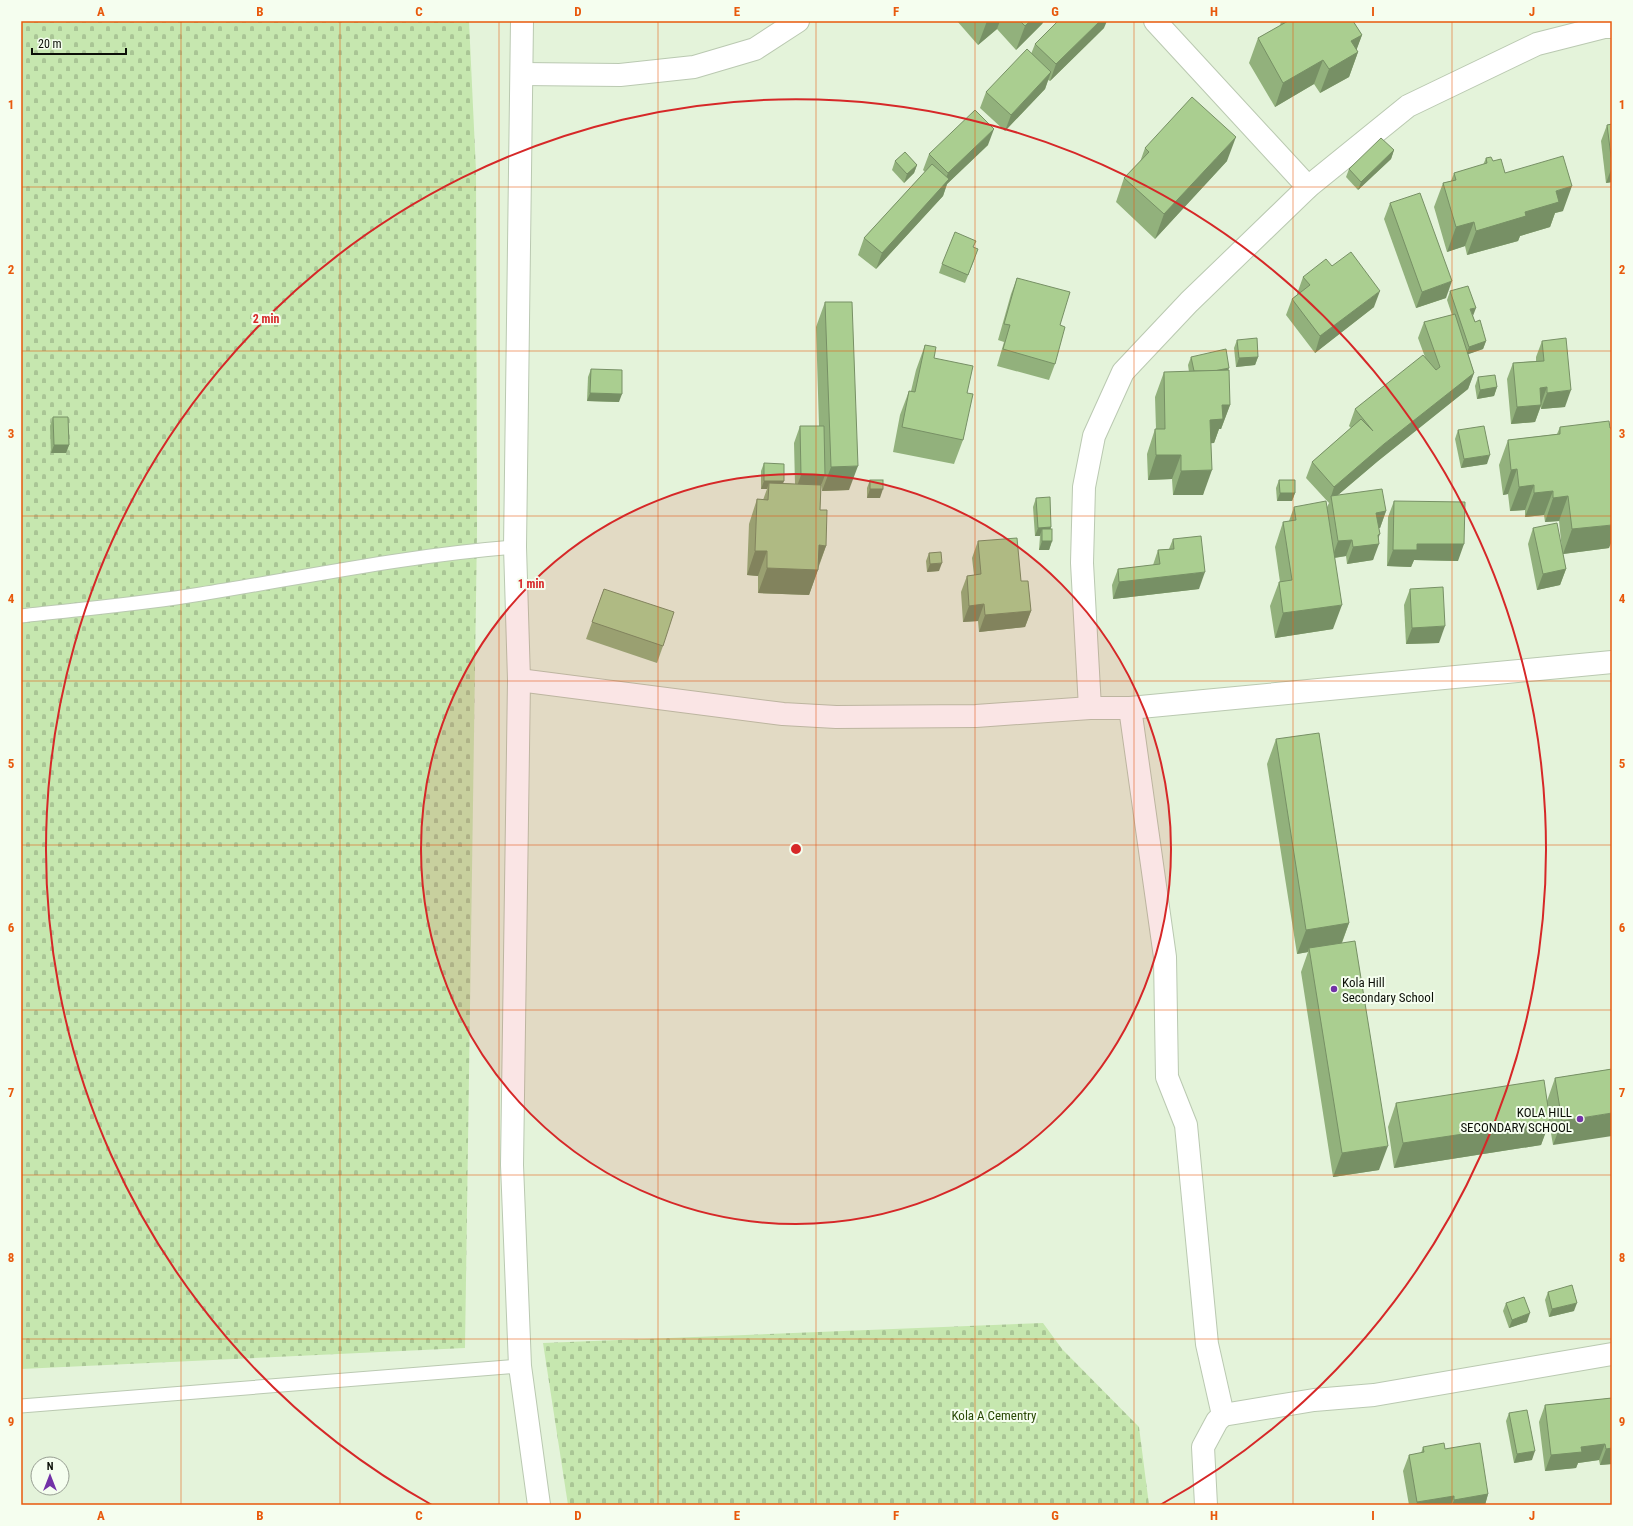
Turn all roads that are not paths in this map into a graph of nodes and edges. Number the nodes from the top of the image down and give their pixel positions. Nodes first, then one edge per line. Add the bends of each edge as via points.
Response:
1 (522, 21) edge
2 (798, 21) edge
3 (1155, 21) edge
4 (1612, 27) edge
5 (522, 74) junction
6 (1308, 187) junction
7 (515, 546) junction
8 (21, 616) edge
9 (1612, 662) edge
10 (518, 680) junction
11 (1090, 708) junction
12 (1130, 708) junction
13 (1612, 1354) edge
14 (520, 1366) junction
15 (21, 1406) edge
16 (1223, 1415) junction
17 (539, 1505) edge
18 (1206, 1505) edge

1 - 5 street
2 - 5 street via 755,49 694,68 620,75
3 - 6 street
4 - 6 street via 1537,44 1408,106
5 - 7 street
6 - 11 street via 1189,302 1123,372 1094,436 1084,487 1082,555
7 - 8 lane via 381,563 200,594
7 - 10 street
9 - 12 street
10 - 11 street via 730,708 813,716 969,716
10 - 14 street via 512,1164
11 - 12 street
12 - 16 street via 1165,957 1167,1077 1186,1125 1207,1344
13 - 16 street via 1374,1395 1314,1400
14 - 15 lane
14 - 17 street
16 - 18 street via 1203,1447

